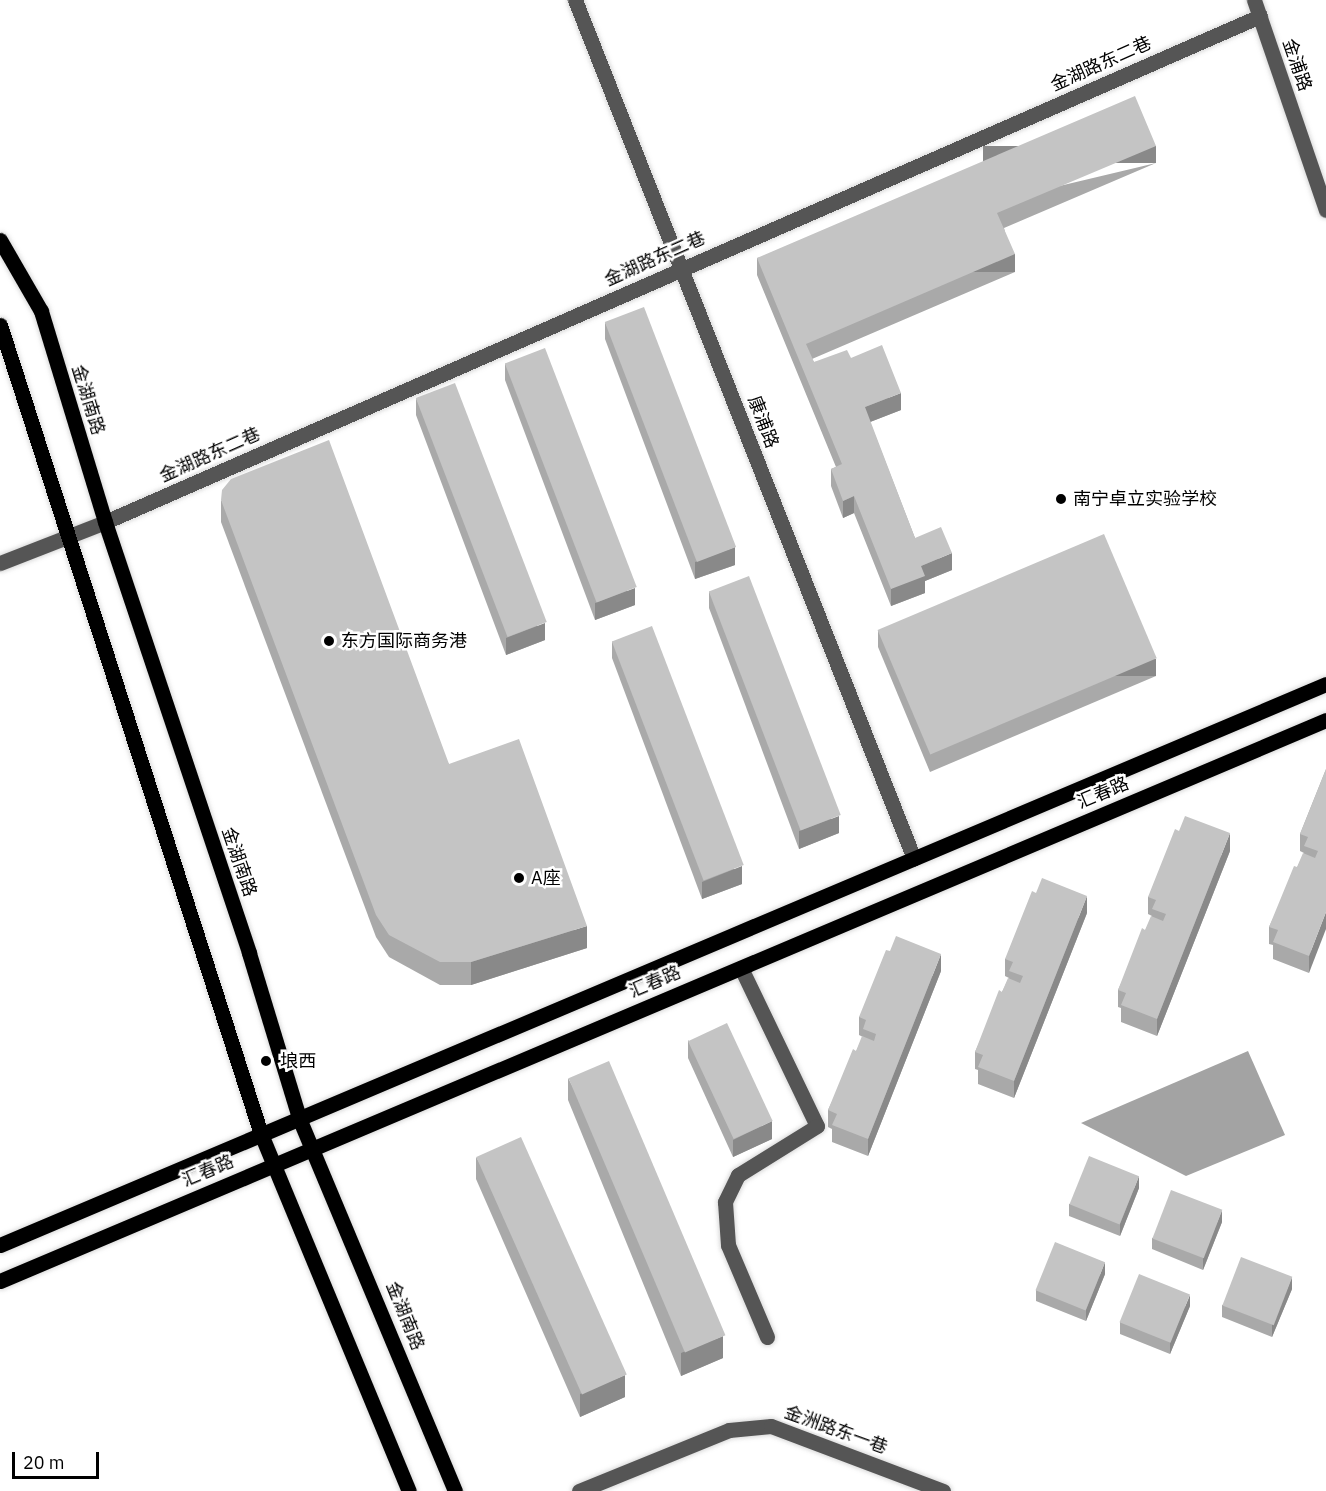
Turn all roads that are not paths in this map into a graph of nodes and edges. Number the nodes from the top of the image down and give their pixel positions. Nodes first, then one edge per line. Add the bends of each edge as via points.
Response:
1 (575, 0) edge
2 (1254, 0) edge
3 (1260, 16) junction
4 (1326, 210) edge
5 (0, 240) edge
6 (682, 268) junction
7 (0, 325) edge
8 (105, 522) junction
9 (66, 536) junction
10 (0, 563) edge
11 (1326, 684) edge
12 (1326, 720) edge
13 (914, 859) junction
14 (741, 968) junction
15 (299, 1118) junction
16 (261, 1134) junction
17 (315, 1147) junction
18 (273, 1165) junction
19 (0, 1245) edge
20 (0, 1281) edge
21 (766, 1337) dead end
22 (409, 1491) edge
23 (455, 1491) edge
24 (579, 1491) edge
25 (943, 1491) edge

1 - 6 street, 康浦路
2 - 3 street, 金浦路
3 - 4 street, 金浦路
3 - 6 street, 金湖路东二巷
5 - 8 main road, 金湖南路 via 40,311
6 - 8 street, 金湖路东二巷
6 - 13 street, 康浦路
7 - 9 main road
8 - 9 street, 金湖路东二巷
8 - 15 main road, 金湖南路 via 249,953
9 - 10 street, 金湖路东二巷
9 - 16 main road
11 - 13 main road, 汇春路
12 - 14 main road, 汇春路
13 - 15 main road, 汇春路
14 - 17 main road, 汇春路
14 - 21 street via 817,1126 738,1175 725,1202 728,1245
15 - 16 main road, 汇春路
15 - 17 main road, 金湖南路
16 - 18 main road
16 - 19 main road, 汇春路
17 - 18 main road, 汇春路
17 - 23 main road, 金湖南路
18 - 20 main road, 汇春路
18 - 22 main road
24 - 25 street, 金洲路东一巷 via 729,1430 771,1426

